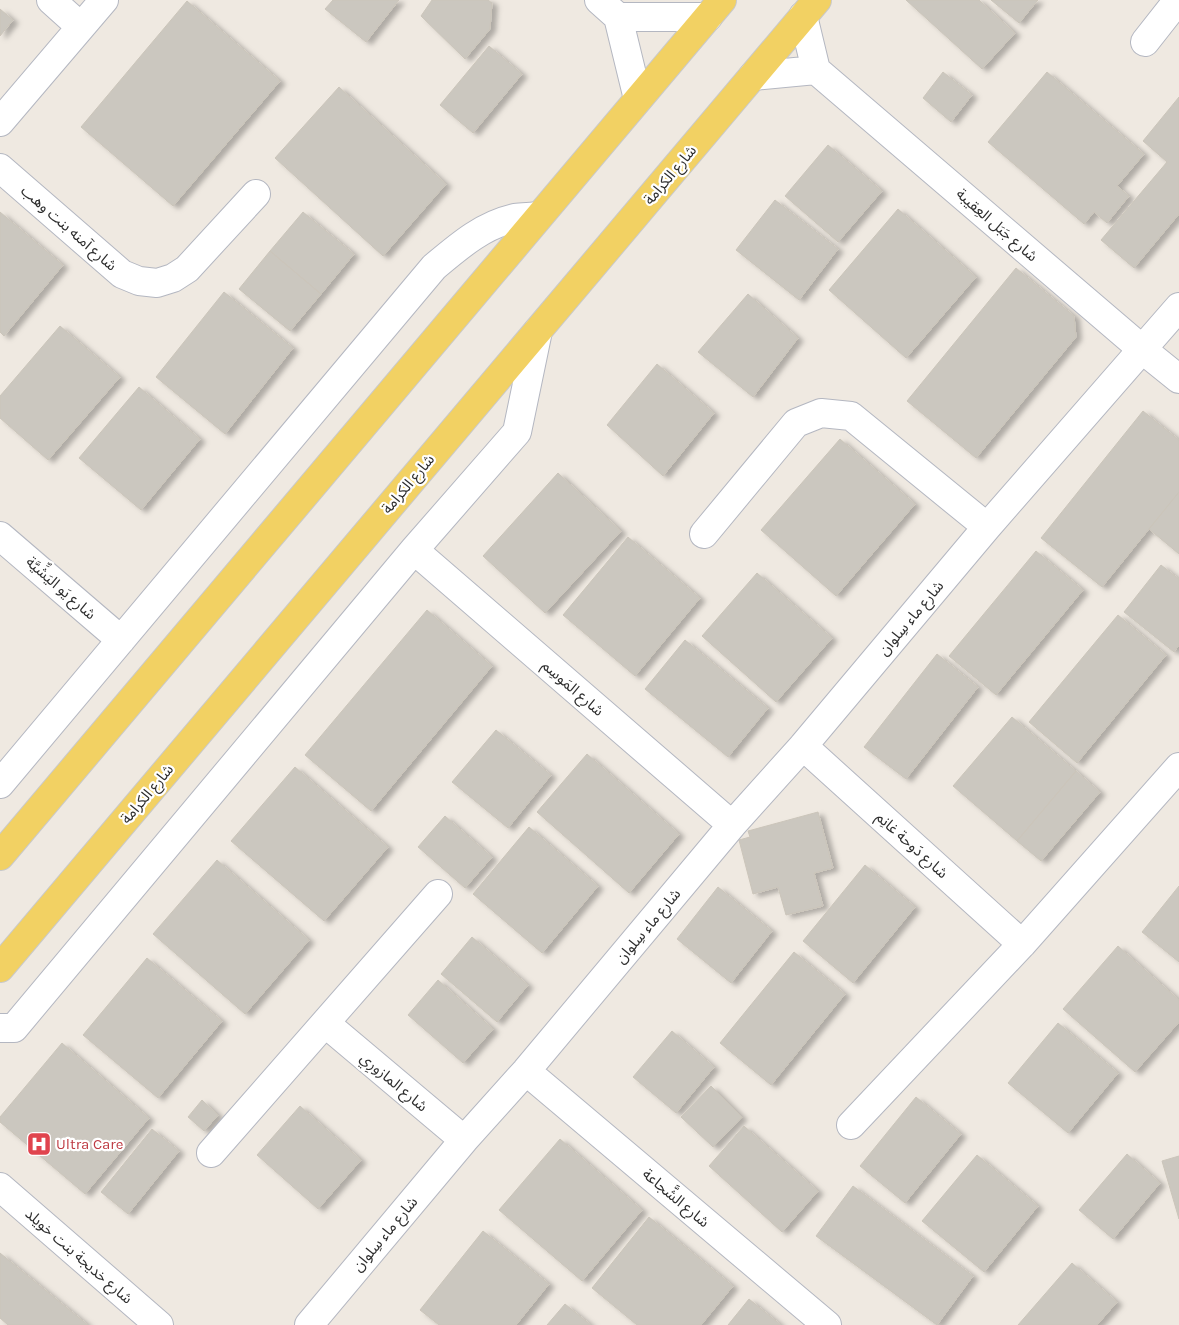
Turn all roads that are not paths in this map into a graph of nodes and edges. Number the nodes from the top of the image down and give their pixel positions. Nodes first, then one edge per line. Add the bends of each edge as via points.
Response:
1 (51, 0) edge
2 (104, 0) edge
3 (1178, 0) edge
4 (608, 8) edge
5 (715, 8) edge
6 (810, 8) edge
7 (81, 27) junction
8 (1145, 42) dead end
9 (816, 70) junction
10 (753, 76) junction
11 (638, 99) junction
12 (0, 122) edge
13 (0, 168) edge
14 (256, 194) dead end
15 (539, 216) junction
16 (1179, 308) edge
17 (538, 331) junction
18 (1143, 350) junction
19 (1179, 379) edge
20 (987, 527) junction
21 (704, 534) dead end
22 (0, 536) edge
23 (414, 550) junction
24 (121, 640) junction
25 (803, 746) junction
26 (1179, 767) edge
27 (0, 784) edge
28 (732, 826) junction
29 (0, 856) edge
30 (438, 894) dead end
31 (1022, 944) junction
32 (0, 968) edge
33 (325, 1023) junction
34 (0, 1028) edge
35 (526, 1071) junction
36 (851, 1125) dead end
37 (464, 1140) junction
38 (211, 1153) dead end
39 (0, 1187) edge
40 (158, 1325) edge
41 (309, 1325) edge
42 (827, 1325) edge

1 - 7 street
2 - 7 street
3 - 8 street
4 - 5 street
4 - 11 street
5 - 11 main road
6 - 9 street
6 - 10 main road, شارع الكرامة
7 - 12 street
9 - 10 street
9 - 18 street, شارع جَبَل العِقيبة
10 - 17 main road, شارع الكرامة
11 - 15 main road
13 - 14 street, شارع آمنه بنت وهب via 122,274 139,281 157,283 173,278 187,268
15 - 24 street via 515,218 490,227 466,240 434,267
15 - 29 main road
16 - 18 street, شارع ماء سِلوان
17 - 23 street via 517,432
17 - 32 main road, شارع الكرامة
18 - 19 street, شارع جَبَل العِقيبة
18 - 20 street, شارع ماء سِلوان
20 - 21 street via 851,416 822,413 796,423
20 - 25 street, شارع ماء سِلوان
22 - 24 street, شارع يَو اليَشِّيَّة
23 - 28 street, شارع المَوسِم
23 - 34 street via 14,1028
24 - 27 street
25 - 28 street, شارع ماء سِلوان
25 - 31 street, شارع دَوحة غانِم
26 - 31 street
28 - 35 street, شارع ماء سِلوان
30 - 33 street
31 - 36 street
33 - 37 street, شارع المازورِي
33 - 38 street
35 - 37 street, شارع ماء سِلوان
35 - 42 street, شارع الشَّجاعة
37 - 41 street, شارع ماء سِلوان
39 - 40 street, شارع خديجة بنت خويلد

